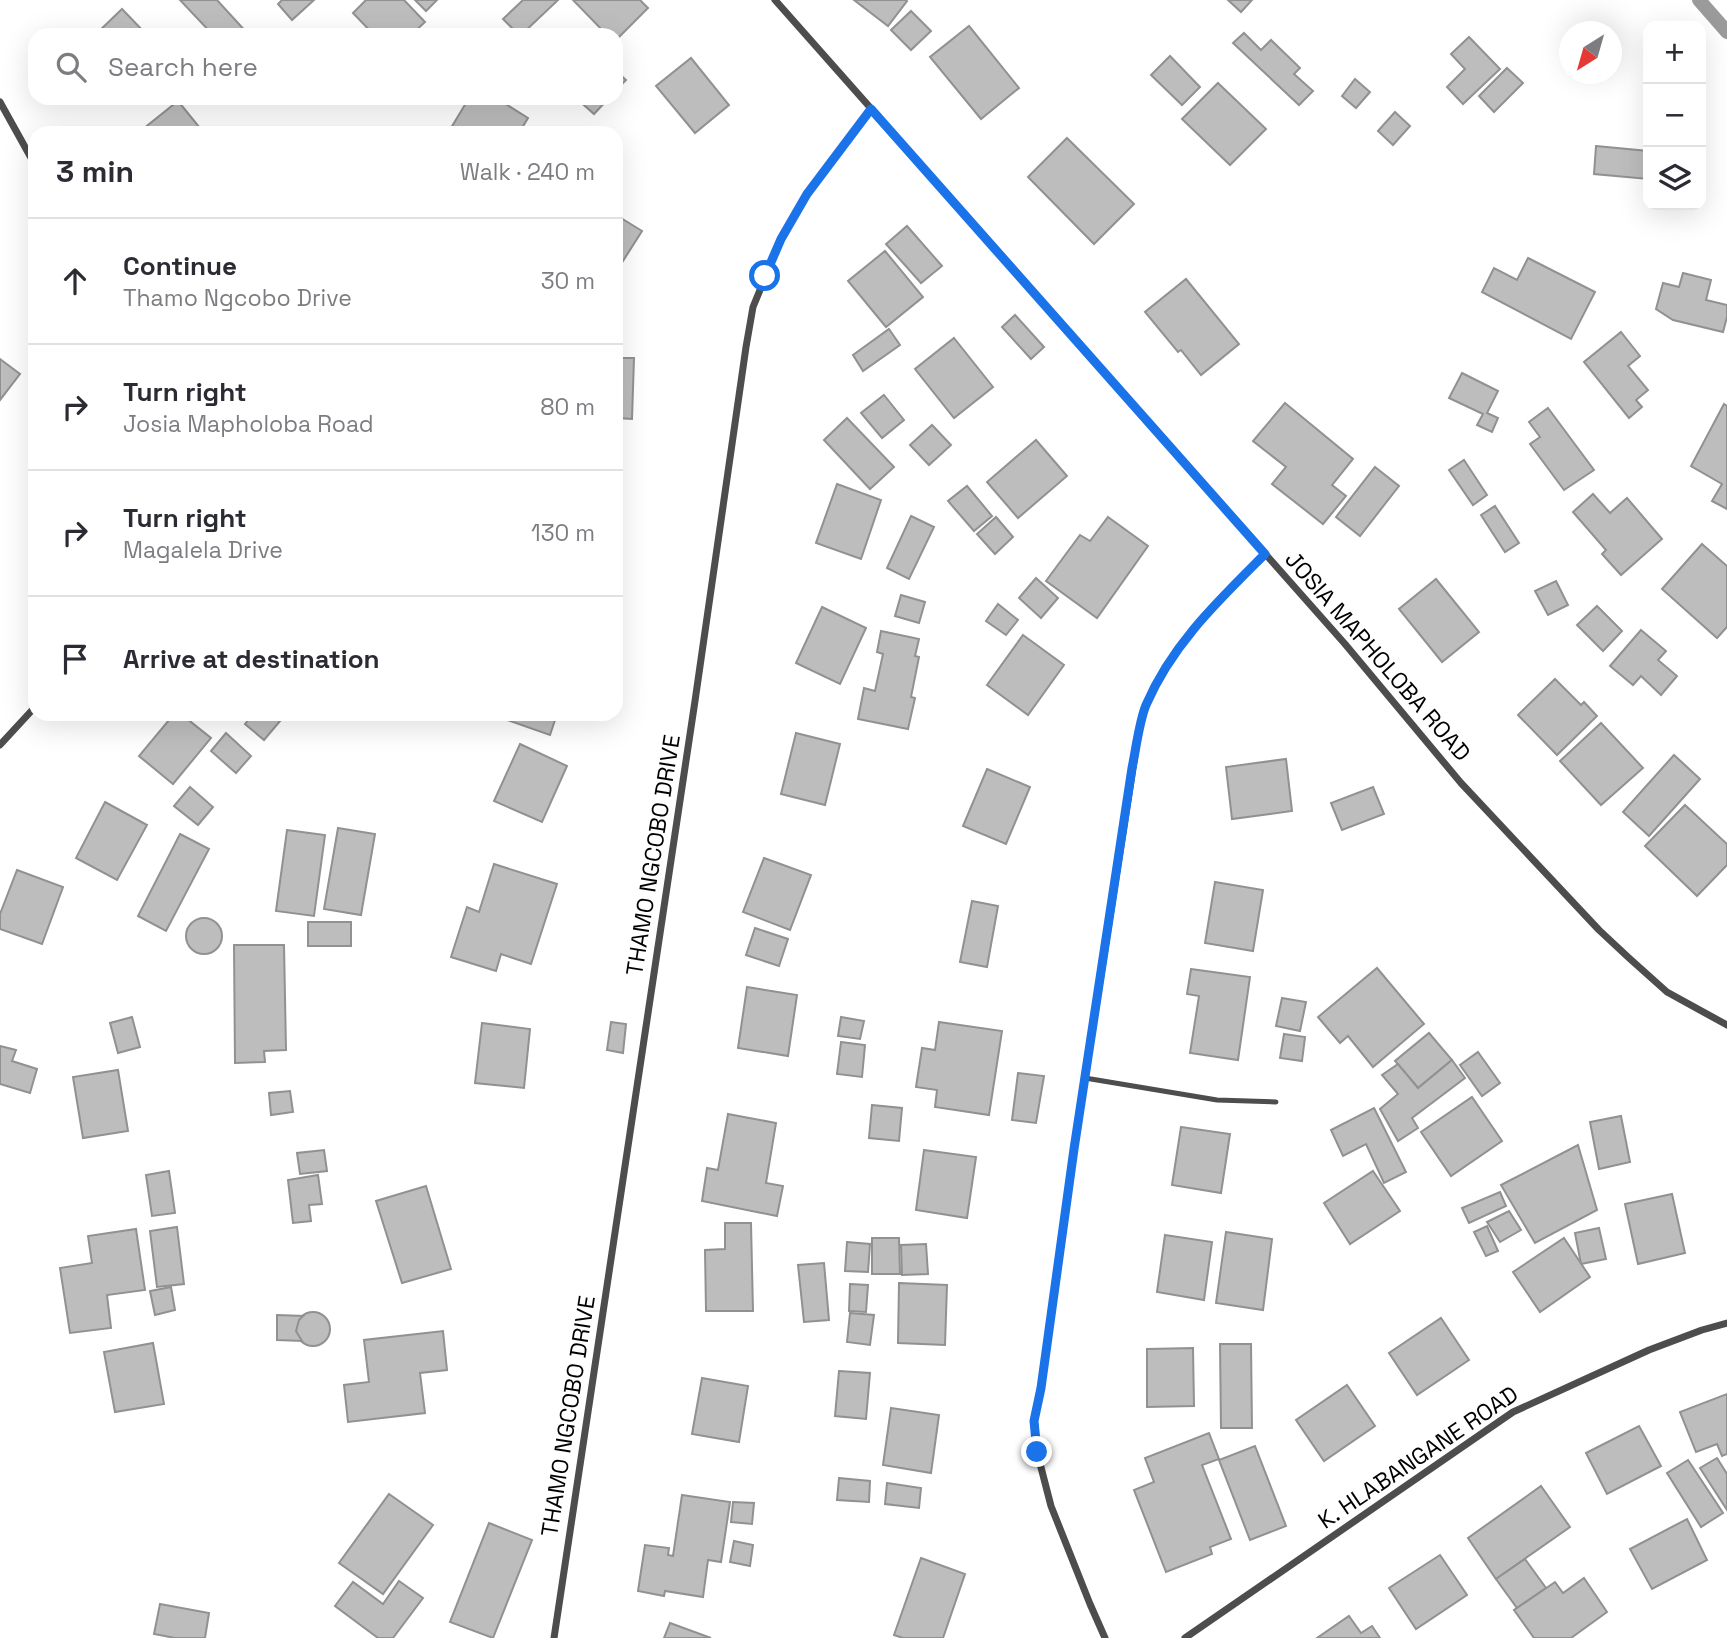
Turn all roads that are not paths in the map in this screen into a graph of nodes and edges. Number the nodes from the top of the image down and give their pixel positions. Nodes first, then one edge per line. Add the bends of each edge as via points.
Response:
1 (775, 0) edge
2 (0, 102) edge
3 (871, 109) junction
4 (28, 152) edge
5 (1265, 554) junction
6 (28, 715) edge
7 (0, 745) edge
8 (1727, 1026) edge
9 (1085, 1078) junction
10 (1276, 1102) dead end
11 (1727, 1323) edge
12 (554, 1638) edge
13 (1105, 1638) edge
14 (1185, 1638) edge

1 - 3 street, JOSIA MAPHOLOBA ROAD
2 - 4 street
3 - 5 street, JOSIA MAPHOLOBA ROAD
3 - 12 street, THAMO NGCOBO DRIVE via 794,216 765,276 751,321
5 - 8 street, JOSIA MAPHOLOBA ROAD via 1461,783 1600,930 1667,992
5 - 9 street via 1202,618 1167,665 1145,707
6 - 7 street
9 - 10 lane via 1217,1100
9 - 13 street via 1034,1421 1051,1506
11 - 14 street, K. HLABANGANE ROAD via 1649,1350 1513,1412

